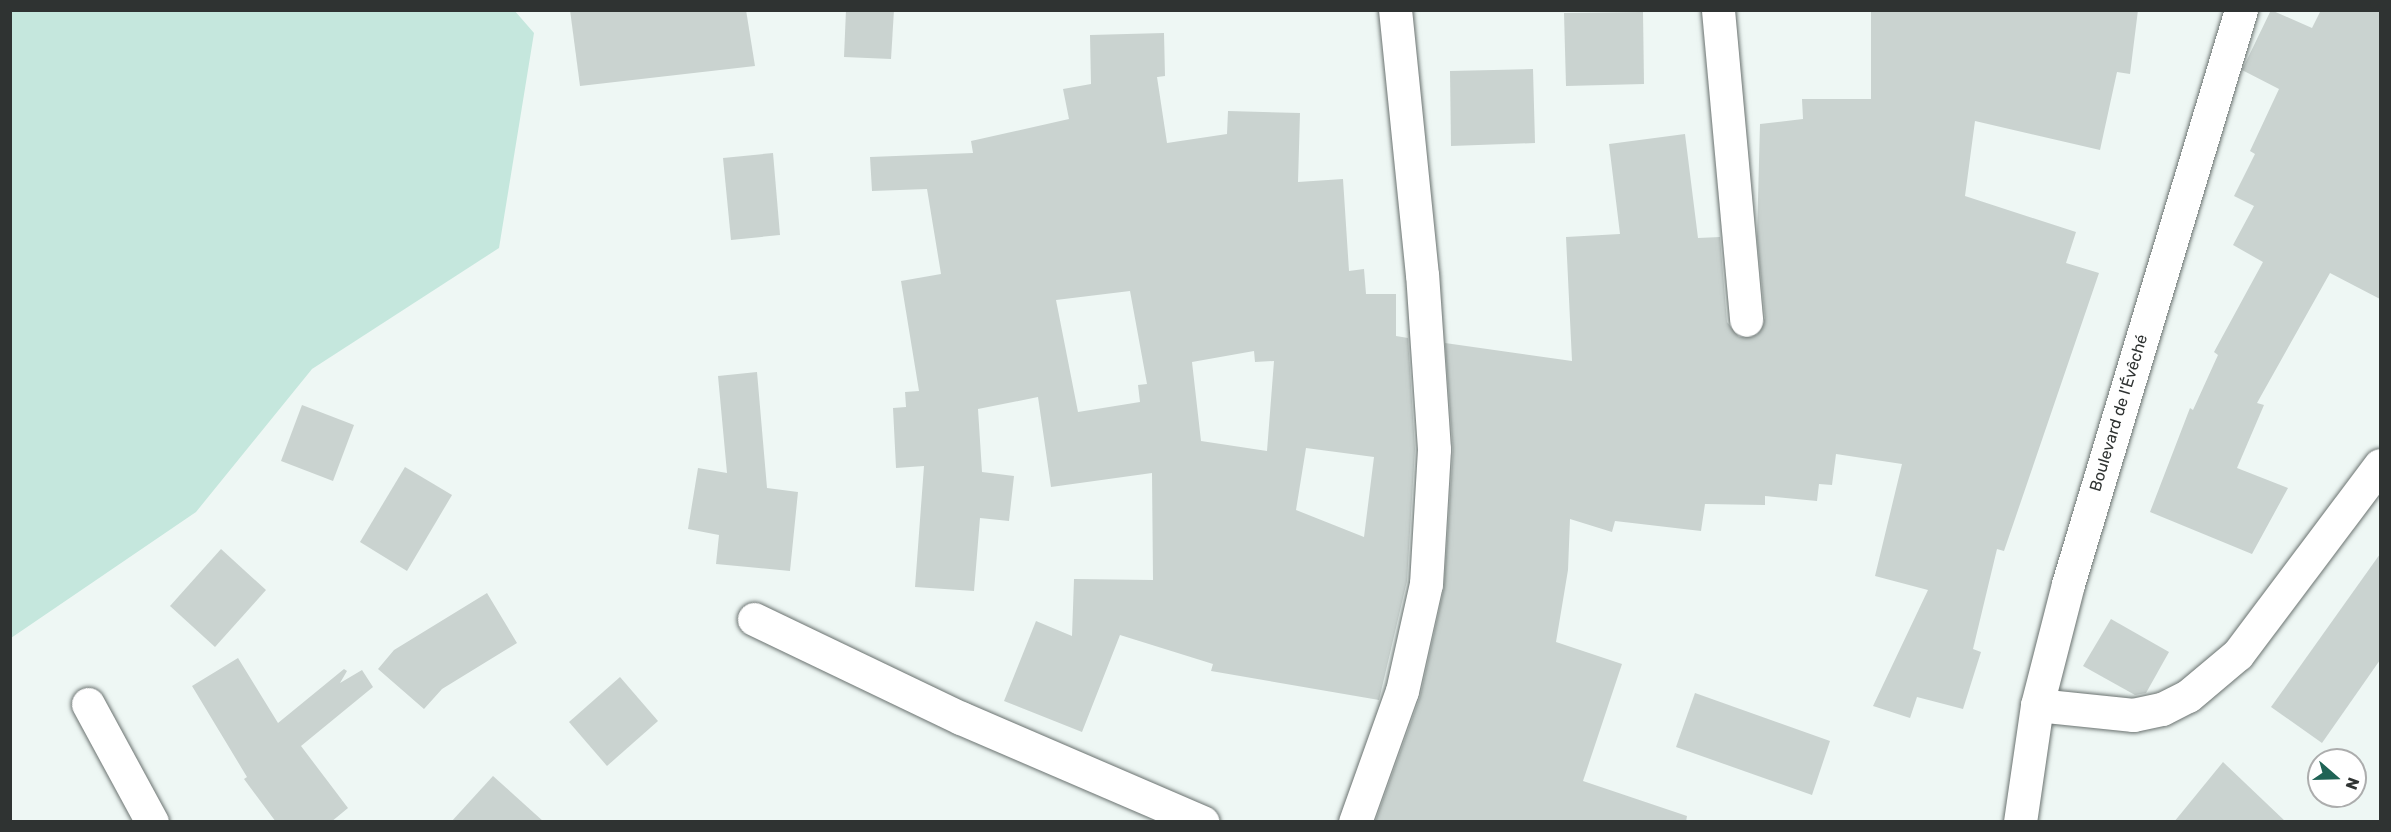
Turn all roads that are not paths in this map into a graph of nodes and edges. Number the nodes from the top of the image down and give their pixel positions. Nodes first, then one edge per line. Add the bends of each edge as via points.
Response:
1 (1395, 10) edge
2 (1718, 10) edge
3 (2241, 10) edge
4 (1746, 320) dead end
5 (2380, 465) edge
6 (754, 619) dead end
7 (88, 704) dead end
8 (2037, 705) junction
9 (152, 822) edge
10 (1203, 822) edge
11 (1355, 822) edge
12 (2020, 822) edge

1 - 11 street via 1422,275 1434,449 1426,584 1402,691
2 - 4 street
3 - 8 street, Boulevard de l'Évêché via 2068,584
5 - 8 street via 2238,654 2188,696 2162,709 2133,715
6 - 10 street via 962,718
7 - 9 street
8 - 12 street, Boulevard de l'Évêché

